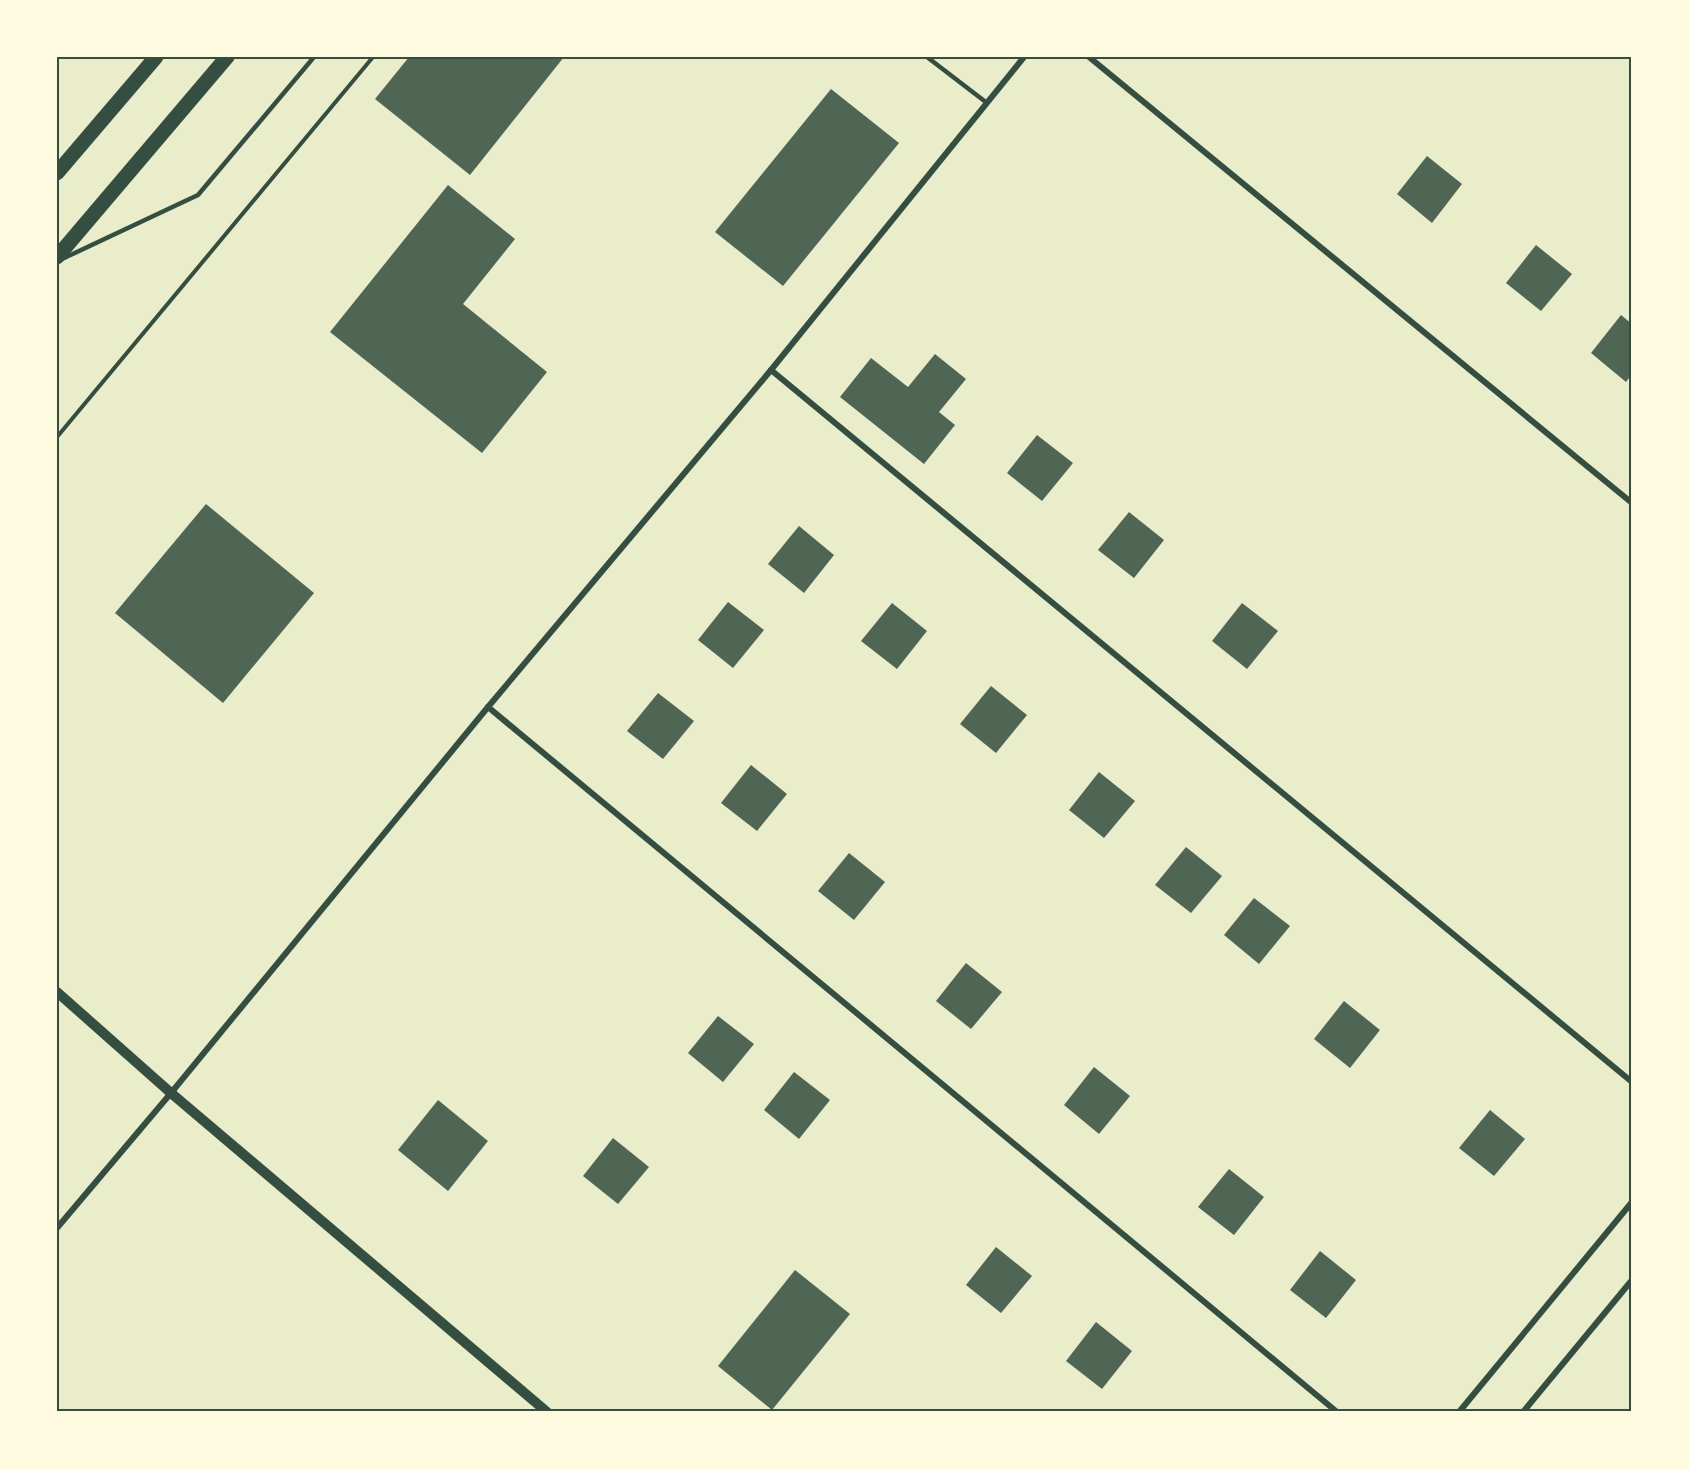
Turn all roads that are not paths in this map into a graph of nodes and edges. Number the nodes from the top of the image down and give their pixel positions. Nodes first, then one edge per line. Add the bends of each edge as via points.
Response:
1 (156, 57) edge
2 (227, 57) edge
3 (314, 57) edge
4 (927, 57) edge
5 (1024, 57) edge
6 (1089, 57) edge
7 (987, 103) junction
8 (57, 173) edge
9 (57, 259) edge
10 (771, 370) junction
11 (1632, 504) edge
12 (488, 707) junction
13 (57, 992) edge
14 (1632, 1082) edge
15 (171, 1093) junction
16 (1632, 1202) edge
17 (57, 1228) edge
18 (1632, 1280) edge
19 (546, 1412) edge
20 (1337, 1412) edge
21 (1459, 1412) edge
22 (1523, 1412) edge

1 - 8 main road
2 - 9 main road
3 - 9 lane via 198,195
4 - 7 lane
5 - 7 street
6 - 11 street
7 - 10 street
10 - 12 street
10 - 14 street
12 - 15 street
12 - 20 street
13 - 15 street
15 - 17 street
15 - 19 street
16 - 21 street
18 - 22 street

